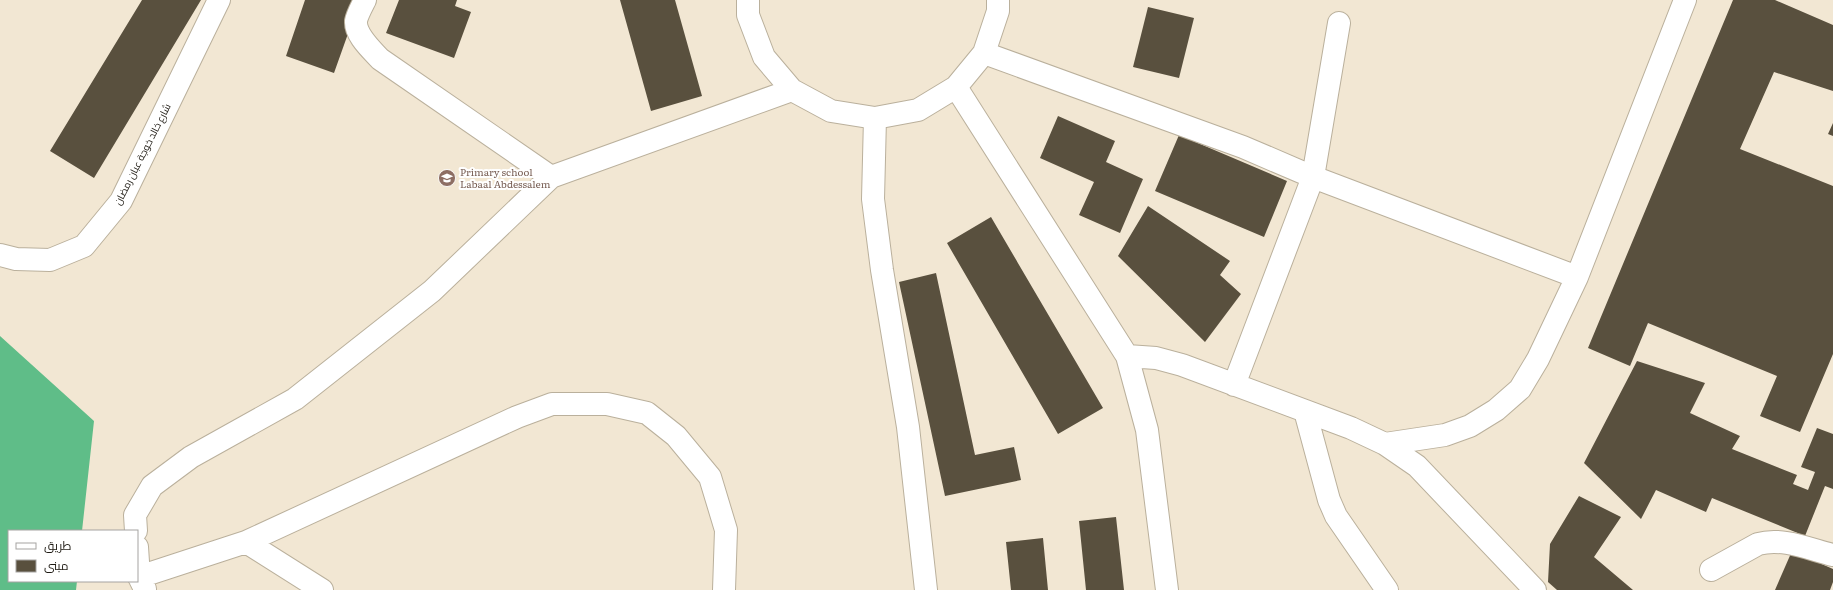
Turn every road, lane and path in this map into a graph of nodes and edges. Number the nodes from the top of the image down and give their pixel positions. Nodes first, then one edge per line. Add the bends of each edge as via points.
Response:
1 (219, 0) edge
2 (365, 0) edge
3 (748, 0) edge
4 (998, 0) edge
5 (1685, 0) edge
6 (1339, 23) dead end
7 (984, 53) junction
8 (956, 87) junction
9 (792, 90) junction
10 (875, 118) junction
11 (551, 177) junction
12 (1313, 177) junction
13 (0, 255) edge
14 (1577, 277) junction
15 (1126, 356) junction
16 (1234, 385) junction
17 (1305, 411) junction
18 (1385, 444) junction
19 (136, 530) edge
20 (246, 542) junction
21 (138, 553) edge
22 (1833, 555) edge
23 (1711, 570) dead end
24 (143, 583) edge
25 (1528, 587) edge
26 (322, 590) edge
27 (724, 590) edge
28 (926, 590) edge
29 (1167, 590) edge
30 (1387, 590) edge

1 - 13 street, شارع خالد خوجة عبان رمضان via 121,201 84,246 50,260 16,259
2 - 11 street via 356,21 365,42 380,59
3 - 9 street via 748,15 764,57
4 - 7 street via 998,11
5 - 14 street
6 - 12 street
7 - 8 street
7 - 12 street via 1243,147
8 - 10 street via 918,110
8 - 15 street
9 - 10 street via 831,111
9 - 11 street
10 - 28 street via 873,199 908,427
11 - 19 street via 432,291 295,400 191,457 152,486 135,515
12 - 14 street
12 - 16 street
14 - 18 street via 1538,359 1520,389 1496,410 1470,426 1445,435
15 - 16 street via 1156,358
15 - 29 street via 1147,430
16 - 17 street
17 - 18 street
17 - 30 street via 1329,500 1336,516
18 - 25 street via 1417,466
20 - 24 street
20 - 26 street
20 - 27 street via 517,417 552,404 607,404 647,413 676,436 710,477 726,530
21 - 24 street
22 - 23 street via 1767,541

